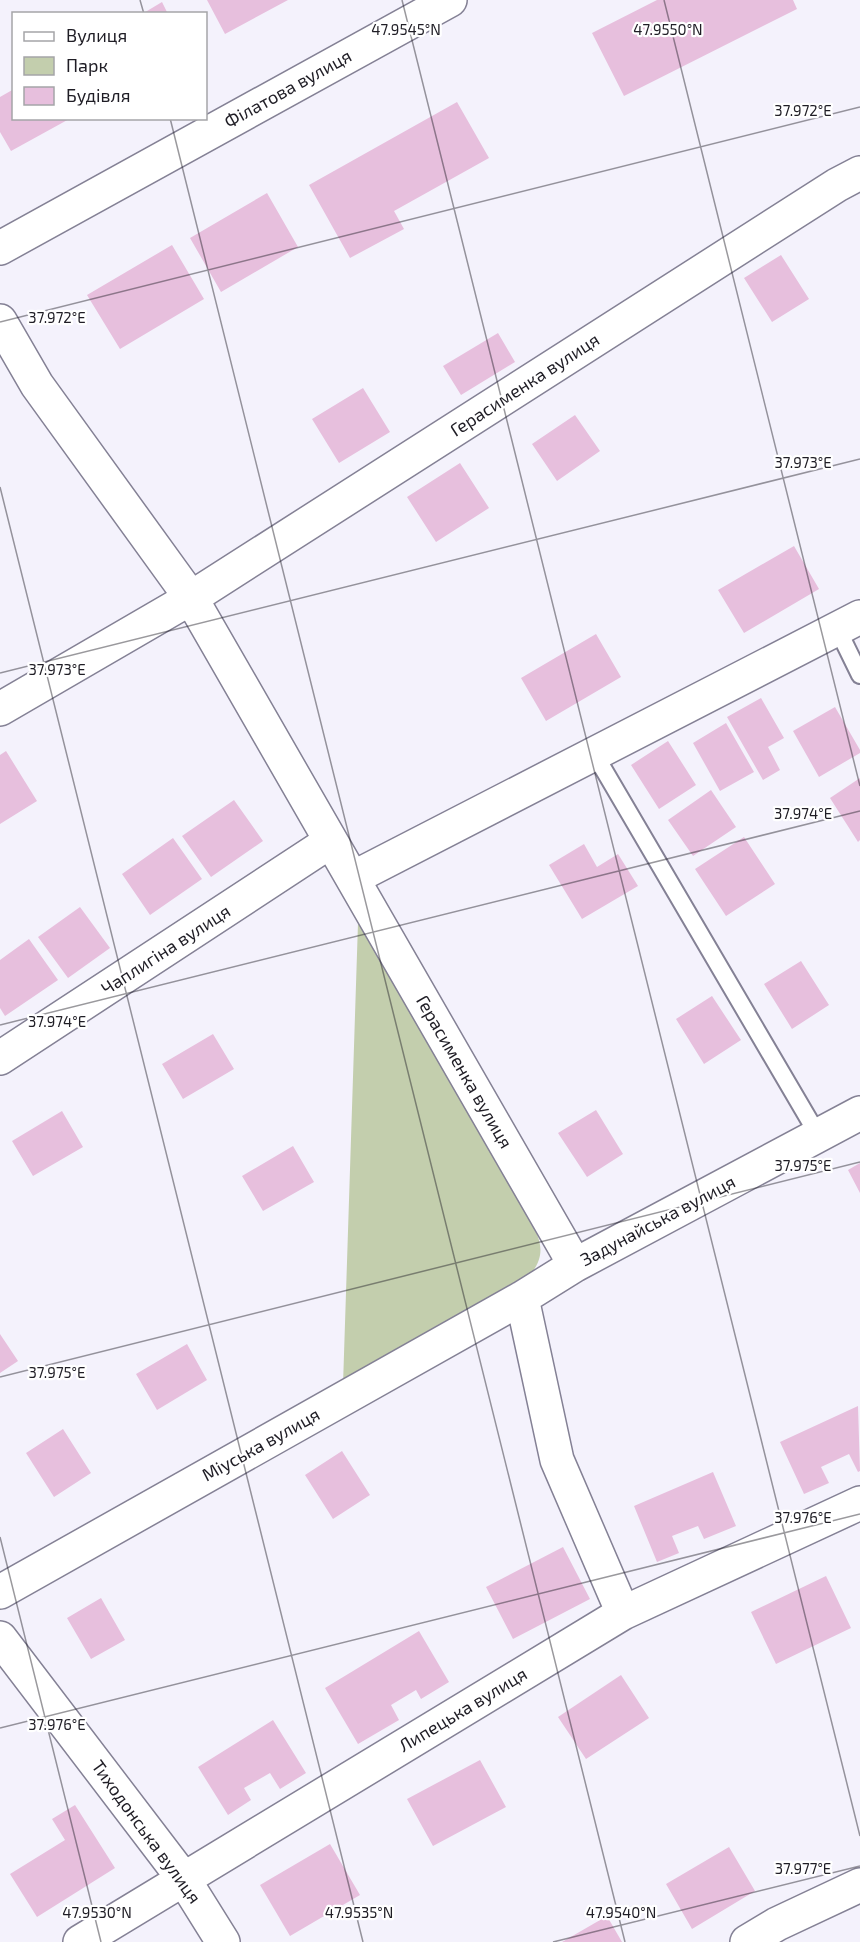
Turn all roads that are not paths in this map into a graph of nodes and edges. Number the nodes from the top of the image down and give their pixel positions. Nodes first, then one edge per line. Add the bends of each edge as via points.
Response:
1 (450, 0) edge
2 (860, 173) edge
3 (0, 248) edge
4 (0, 321) edge
5 (191, 598) junction
6 (849, 624) edge
7 (860, 675) edge
8 (0, 709) edge
9 (594, 753) junction
10 (331, 841) junction
11 (353, 878) junction
12 (0, 1058) edge
13 (860, 1113) edge
14 (818, 1135) junction
15 (575, 1265) junction
16 (522, 1298) junction
17 (860, 1503) edge
18 (0, 1592) edge
19 (623, 1613) junction
20 (0, 1638) edge
21 (183, 1878) junction
22 (860, 1885) edge
23 (80, 1942) edge
24 (223, 1942) edge
25 (747, 1942) edge

1 - 3 street, Філатова вулиця
2 - 5 street, Герасименка вулиця
4 - 5 street, Герасименка вулиця via 38,385
5 - 8 street, Герасименка вулиця
5 - 10 street, Герасименка вулиця
6 - 7 lane
6 - 9 street
9 - 11 street
9 - 14 lane
10 - 11 street, Герасименка вулиця
10 - 12 street, Чаплигіна вулиця
11 - 15 street, Герасименка вулиця
13 - 14 street, Задунайська вулиця
14 - 15 street, Задунайська вулиця
15 - 16 street, Задунайська вулиця
16 - 18 street, Міуська вулиця
16 - 19 street via 557,1460
17 - 19 street, Липецька вулиця
19 - 21 street, Липецька вулиця
20 - 21 street, Тиходонська вулиця
21 - 23 street, Липецька вулиця
21 - 24 street, Тиходонська вулиця
22 - 25 street

